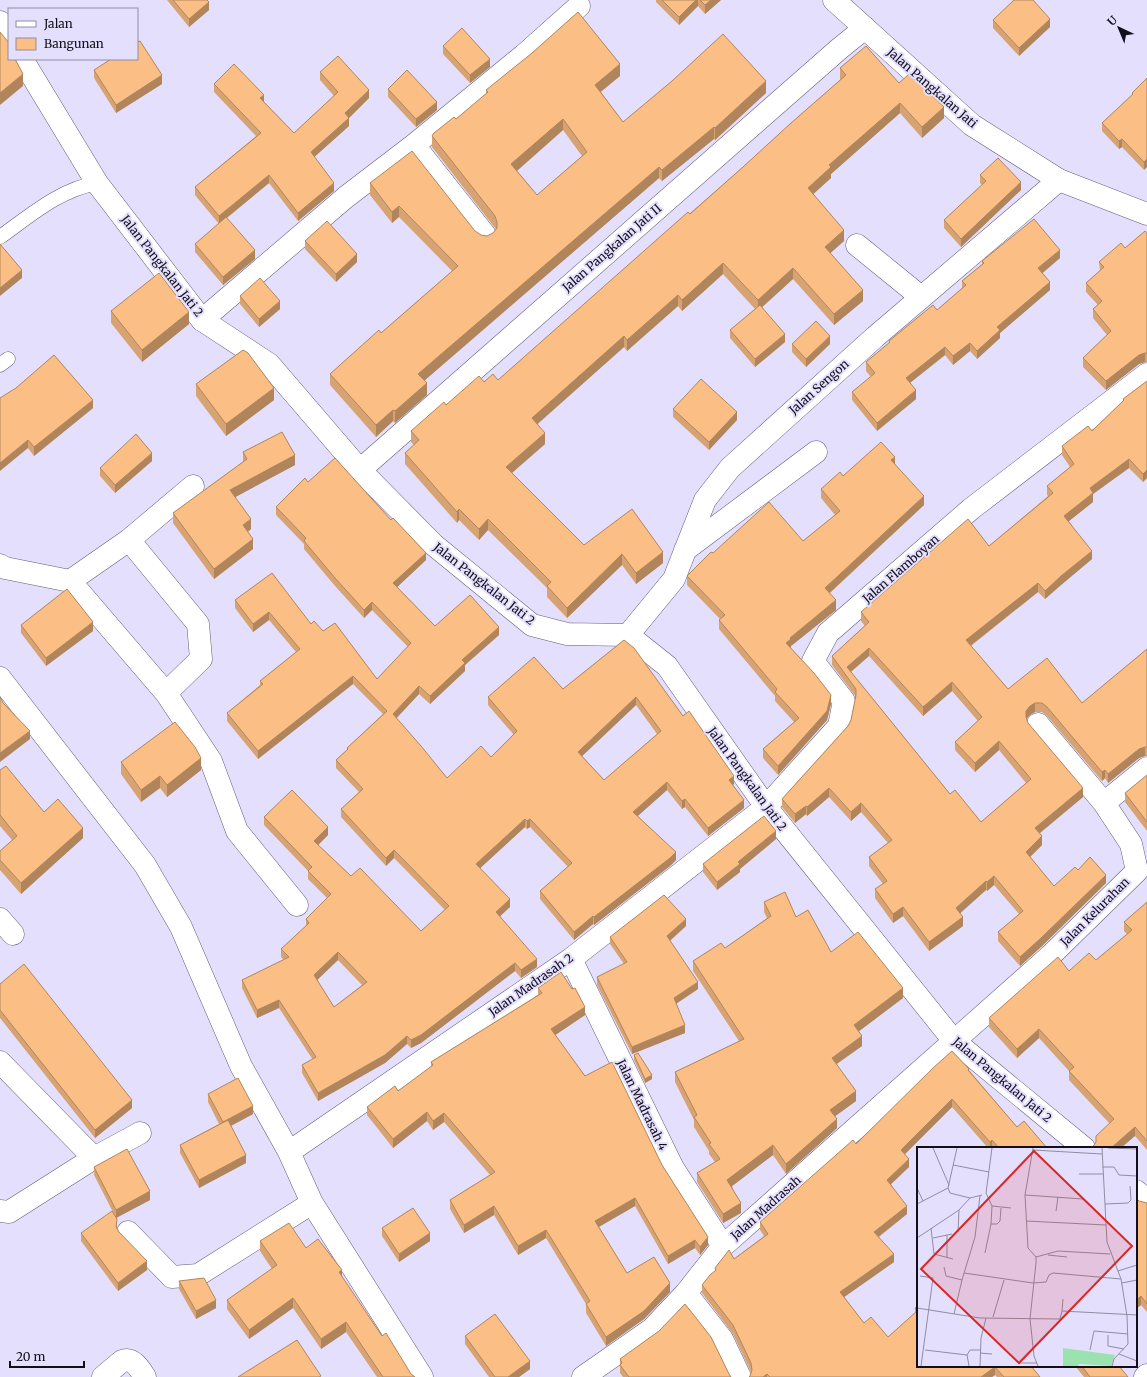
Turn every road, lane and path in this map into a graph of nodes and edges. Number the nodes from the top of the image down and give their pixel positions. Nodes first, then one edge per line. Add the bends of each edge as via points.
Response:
1 (834, 0) edge
2 (579, 6) dead end
3 (0, 22) edge
4 (865, 28) junction
5 (8, 35) edge
6 (23, 60) edge
7 (414, 145) junction
8 (1059, 180) junction
9 (97, 183) junction
10 (1147, 214) edge
11 (485, 235) edge
12 (0, 238) edge
13 (857, 244) dead end
14 (921, 298) junction
15 (202, 320) junction
16 (1147, 374) edge
17 (816, 452) dead end
18 (360, 470) junction
19 (193, 486) dead end
20 (129, 540) junction
21 (685, 550) junction
22 (0, 566) edge
23 (70, 581) junction
24 (628, 635) junction
25 (0, 678) edge
26 (166, 693) junction
27 (1038, 724) dead end
28 (1147, 768) edge
29 (1104, 803) junction
30 (766, 808) junction
31 (297, 905) dead end
32 (571, 959) junction
33 (954, 1040) junction
34 (0, 1062) edge
35 (140, 1133) dead end
36 (1083, 1147) edge
37 (289, 1152) junction
38 (94, 1158) junction
39 (1137, 1192) edge
40 (1147, 1200) edge
41 (312, 1203) junction
42 (0, 1211) edge
43 (128, 1232) dead end
44 (723, 1246) junction
45 (686, 1293) junction
46 (103, 1377) edge
47 (144, 1377) edge
48 (422, 1377) edge
49 (583, 1377) edge
50 (740, 1377) edge

1 - 4 street, Jalan Pangkalan Jati
2 - 7 street via 524,55
3 - 5 street
4 - 8 street, Jalan Pangkalan Jati via 972,125
4 - 18 street, Jalan Pangkalan Jati II
6 - 9 street, Jalan Pangkalan Jati 2
7 - 11 street
7 - 15 street via 346,197
8 - 10 street, Jalan Pangkalan Jati
8 - 14 street, Jalan Sengon
9 - 12 lane via 55,198
9 - 15 street, Jalan Pangkalan Jati 2
13 - 14 street
14 - 21 street, Jalan Sengon via 730,468 705,500
15 - 18 street, Jalan Pangkalan Jati 2 via 269,364
16 - 30 street, Jalan Flamboyan via 971,509 828,632 813,661 844,701 839,726
17 - 21 street
18 - 24 street, Jalan Pangkalan Jati 2 via 434,545 532,625 567,634
19 - 20 street
20 - 23 street
20 - 26 street via 198,624 201,659
21 - 24 street, Jalan Sengon via 674,579
22 - 23 street
23 - 26 street
24 - 30 street, Jalan Pangkalan Jati 2 via 667,666
25 - 37 street via 145,865 181,926 241,1066
26 - 31 street via 211,761 237,831
27 - 29 street
28 - 29 street
29 - 33 street, Jalan Kelurahan via 1130,844 1137,871 1050,956
30 - 32 street, Jalan Madrasah 2
30 - 33 street, Jalan Pangkalan Jati 2
32 - 37 street, Jalan Madrasah 2
32 - 44 street, Jalan Madrasah 4 via 673,1168
33 - 36 street, Jalan Pangkalan Jati 2
33 - 44 street, Jalan Madrasah
34 - 38 street
35 - 38 street
37 - 41 street
38 - 42 street via 10,1212
39 - 40 street
41 - 43 street via 198,1275 172,1277
41 - 48 street
44 - 45 street, Jalan Madrasah
45 - 49 street, Jalan Madrasah via 652,1330
45 - 50 street via 722,1339
46 - 47 street via 126,1360 133,1362

